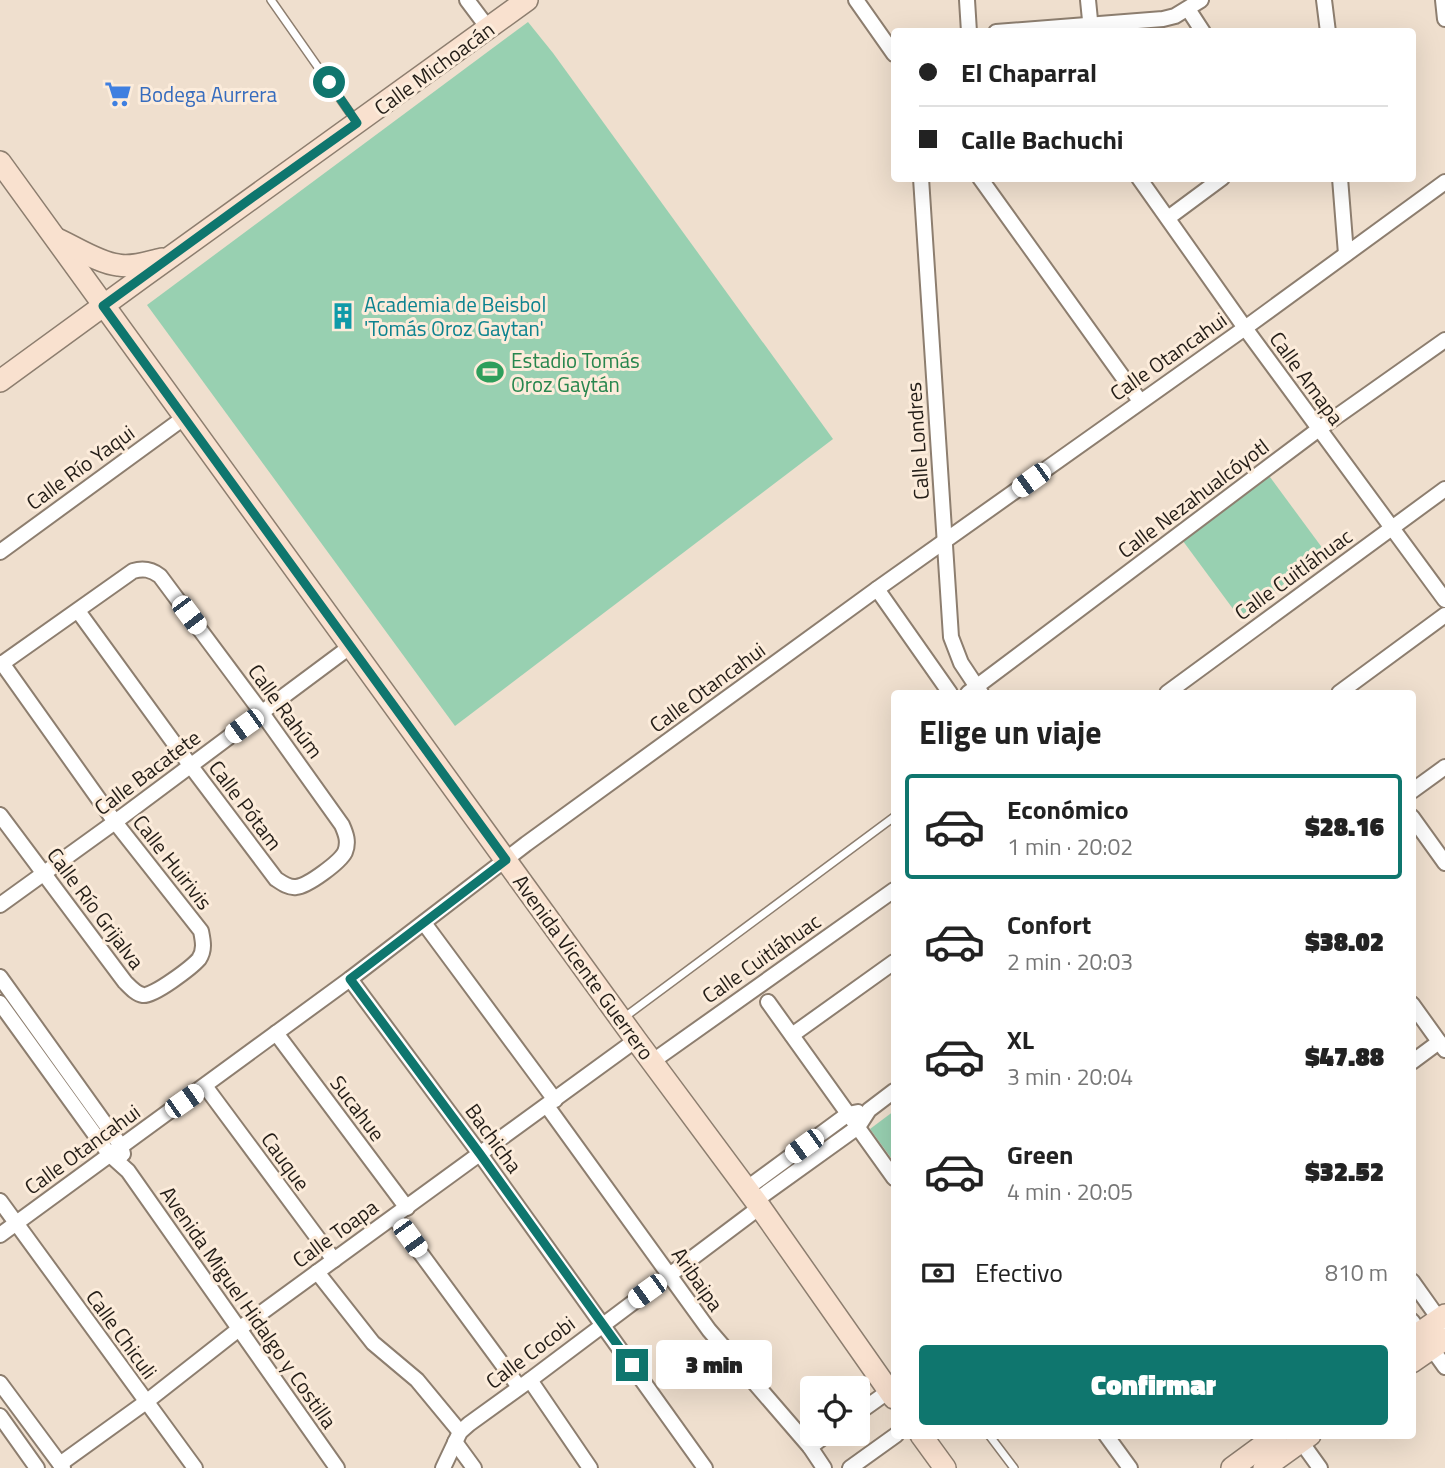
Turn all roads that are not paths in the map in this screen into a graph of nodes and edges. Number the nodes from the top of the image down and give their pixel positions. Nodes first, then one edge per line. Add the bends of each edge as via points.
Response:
1 (271, 0) edge
2 (467, 0) edge
3 (527, 0) edge
4 (856, 0) edge
5 (967, 0) edge
6 (1088, 0) edge
7 (1201, 0) edge
8 (1324, 0) edge
9 (1443, 0) edge
10 (1188, 9) junction
11 (1445, 19) edge
12 (1091, 27) edge
13 (970, 28) edge
14 (1072, 28) edge
15 (1200, 28) edge
16 (1328, 28) edge
17 (488, 29) junction
18 (891, 50) edge
19 (357, 123) junction
20 (0, 162) edge
21 (921, 182) edge
22 (983, 182) edge
23 (1142, 182) edge
24 (1217, 182) edge
25 (1340, 182) edge
26 (1445, 182) edge
27 (1168, 218) junction
28 (56, 239) junction
29 (1346, 254) junction
30 (170, 257) junction
31 (103, 306) junction
32 (1245, 328) junction
33 (1445, 340) edge
34 (0, 381) edge
35 (1140, 401) junction
36 (185, 417) junction
37 (1318, 429) junction
38 (1445, 489) edge
39 (1391, 527) junction
40 (944, 542) junction
41 (0, 552) edge
42 (877, 589) junction
43 (1445, 600) edge
44 (78, 611) junction
45 (1445, 615) edge
46 (351, 646) junction
47 (1, 664) edge
48 (948, 690) edge
49 (974, 690) edge
50 (976, 690) edge
51 (1171, 690) edge
52 (1343, 690) edge
53 (262, 713) junction
54 (190, 765) junction
55 (1445, 767) edge
56 (1416, 788) edge
57 (0, 814) edge
58 (891, 819) edge
59 (115, 822) junction
60 (1416, 823) edge
61 (506, 860) junction
62 (1445, 863) edge
63 (43, 873) junction
64 (323, 873) joint
65 (891, 892) edge
66 (0, 905) edge
67 (424, 923) junction
68 (891, 964) edge
69 (0, 977) edge
70 (350, 979) junction
71 (172, 981) joint
72 (768, 1002) dead end
73 (0, 1003) edge
74 (1416, 1010) edge
75 (621, 1019) junction
76 (276, 1032) junction
77 (792, 1035) junction
78 (636, 1040) junction
79 (1442, 1046) edge
80 (1416, 1060) edge
81 (653, 1061) junction
82 (205, 1086) junction
83 (891, 1093) edge
84 (551, 1103) junction
85 (869, 1110) junction
86 (848, 1114) junction
87 (858, 1127) junction
88 (115, 1150) junction
89 (480, 1154) junction
90 (891, 1174) edge
91 (754, 1199) junction
92 (0, 1201) edge
93 (401, 1212) junction
94 (16, 1224) junction
95 (0, 1235) edge
96 (334, 1260) junction
97 (317, 1272) junction
98 (670, 1275) junction
99 (1416, 1291) edge
100 (603, 1324) junction
101 (239, 1329) junction
102 (1431, 1330) edge
103 (1416, 1355) edge
104 (1445, 1367) edge
105 (0, 1383) edge
106 (525, 1383) junction
107 (890, 1388) edge
108 (146, 1402) junction
109 (870, 1404) edge
110 (0, 1416) edge
111 (458, 1437) junction
112 (891, 1439) edge
113 (924, 1439) edge
114 (992, 1439) edge
115 (1109, 1439) edge
116 (1272, 1439) edge
117 (1300, 1439) edge
118 (1303, 1439) edge
119 (810, 1447) joint
120 (62, 1466) edge
121 (37, 1468) edge
122 (195, 1468) edge
123 (337, 1468) edge
124 (443, 1468) edge
125 (474, 1468) edge
126 (590, 1468) edge
127 (705, 1468) edge
128 (824, 1468) edge
129 (850, 1468) edge
130 (946, 1468) edge
131 (1014, 1468) edge
132 (1130, 1468) edge
133 (1232, 1468) edge
134 (1264, 1468) edge
135 (1320, 1468) edge

1 - 19 lane
2 - 17 street
3 - 17 main road, Calle Michoacán
4 - 18 street
5 - 13 street
6 - 12 street
7 - 10 street
8 - 16 street
9 - 11 street
10 - 12 street via 1163,19
10 - 15 street
12 - 14 street
17 - 19 main road, Calle Michoacán
19 - 30 main road, Calle Michoacán
20 - 28 main road, Avenida Vicente Guerrero
21 - 40 street, Calle Londres
22 - 35 street
23 - 27 street, Calle Amapa
24 - 27 street
25 - 29 street
26 - 29 street, Calle Otancahui
27 - 32 street, Calle Amapa
28 - 30 main road via 119,266
28 - 31 main road, Avenida Vicente Guerrero
29 - 32 street, Calle Otancahui
30 - 31 main road, Calle Michoacán
31 - 34 main road, Calle Michoacán
31 - 36 main road, Avenida Vicente Guerrero
32 - 35 street, Calle Otancahui
32 - 37 street, Calle Amapa
33 - 37 street, Calle Nezahualcóyotl
35 - 40 street, Calle Otancahui
36 - 41 street, Calle Río Yaqui
36 - 46 main road, Avenida Vicente Guerrero
37 - 39 street, Calle Amapa
37 - 50 street, Calle Nezahualcóyotl
38 - 39 street, Calle Cuitláhuac
39 - 43 street, Calle Amapa
39 - 51 street, Calle Cuitláhuac
40 - 42 street, Calle Otancahui
40 - 49 street, Calle Londres via 951,637
42 - 48 street
42 - 61 street, Calle Otancahui
44 - 47 street
44 - 53 street, Calle Rahúm via 133,571 154,571
44 - 54 street, Calle Pótam
45 - 52 street
46 - 53 street, Calle Bacatete
46 - 61 main road, Avenida Vicente Guerrero
47 - 59 street, Calle Huirivis
53 - 54 street, Calle Bacatete
53 - 64 street, Calle Rahúm via 345,832 344,854
54 - 59 street, Calle Bacatete
54 - 64 street, Calle Pótam via 276,879 300,887
55 - 56 street
57 - 63 street, Calle Río Grijalva
58 - 75 lane
59 - 63 street, Calle Bacatete
59 - 71 street, Calle Huirivis via 201,931 199,958
60 - 62 street
61 - 67 street, Calle Otancahui
61 - 75 main road, Avenida Vicente Guerrero
63 - 66 street, Calle Bacatete
63 - 71 street, Calle Río Grijalva via 132,989 146,996
65 - 81 street, Calle Cuitláhuac
67 - 70 street, Calle Otancahui
67 - 84 street, Aribaipa
68 - 77 street
69 - 88 street, Avenida Miguel Hidalgo y Costilla
70 - 76 street, Calle Otancahui
70 - 89 street, Bachicha
72 - 77 street
73 - 88 street, Avenida Miguel Hidalgo y Costilla
74 - 79 street
75 - 78 main road, Avenida Vicente Guerrero
76 - 82 street, Calle Otancahui
76 - 93 street, Sucahue
77 - 86 street
78 - 81 main road, Avenida Vicente Guerrero
78 - 84 street, Calle Toapa
79 - 80 street
81 - 91 main road, Avenida Vicente Guerrero
82 - 88 street, Calle Otancahui
82 - 96 street, Cauque
83 - 85 street
84 - 89 street, Calle Toapa
84 - 98 street, Aribaipa
85 - 86 street
85 - 87 street
86 - 87 street
86 - 91 street
87 - 90 street
87 - 91 street
88 - 94 street, Calle Otancahui
88 - 101 street, Avenida Miguel Hidalgo y Costilla
89 - 93 street, Calle Toapa
89 - 100 street, Bachicha
91 - 98 street, Calle Cocobi
91 - 107 main road, Avenida Vicente Guerrero
92 - 94 street, Calle Chiculi
93 - 96 street, Calle Toapa
93 - 106 street, Sucahue
94 - 95 street, Calle Otancahui
94 - 108 street, Calle Chiculi
96 - 97 street, Calle Toapa
97 - 101 street, Calle Toapa
97 - 111 street via 373,1343 417,1380
98 - 100 street, Calle Cocobi
98 - 119 street, Aribaipa via 727,1353
99 - 102 street
100 - 106 street, Calle Cocobi
100 - 127 street, Bachicha
101 - 108 street, Calle Toapa
101 - 123 street, Avenida Miguel Hidalgo y Costilla
102 - 103 main road
102 - 104 street
105 - 120 street
106 - 111 street, Calle Cocobi
106 - 126 street, Sucahue
107 - 109 street
108 - 120 street, Calle Toapa
108 - 122 street, Calle Chiculi
110 - 121 street
111 - 124 street, Calle Cocobi
111 - 125 street
112 - 129 street
113 - 130 main road
114 - 131 lane
115 - 132 street
116 - 133 main road
117 - 134 main road
118 - 135 street
119 - 128 street, Aribaipa

